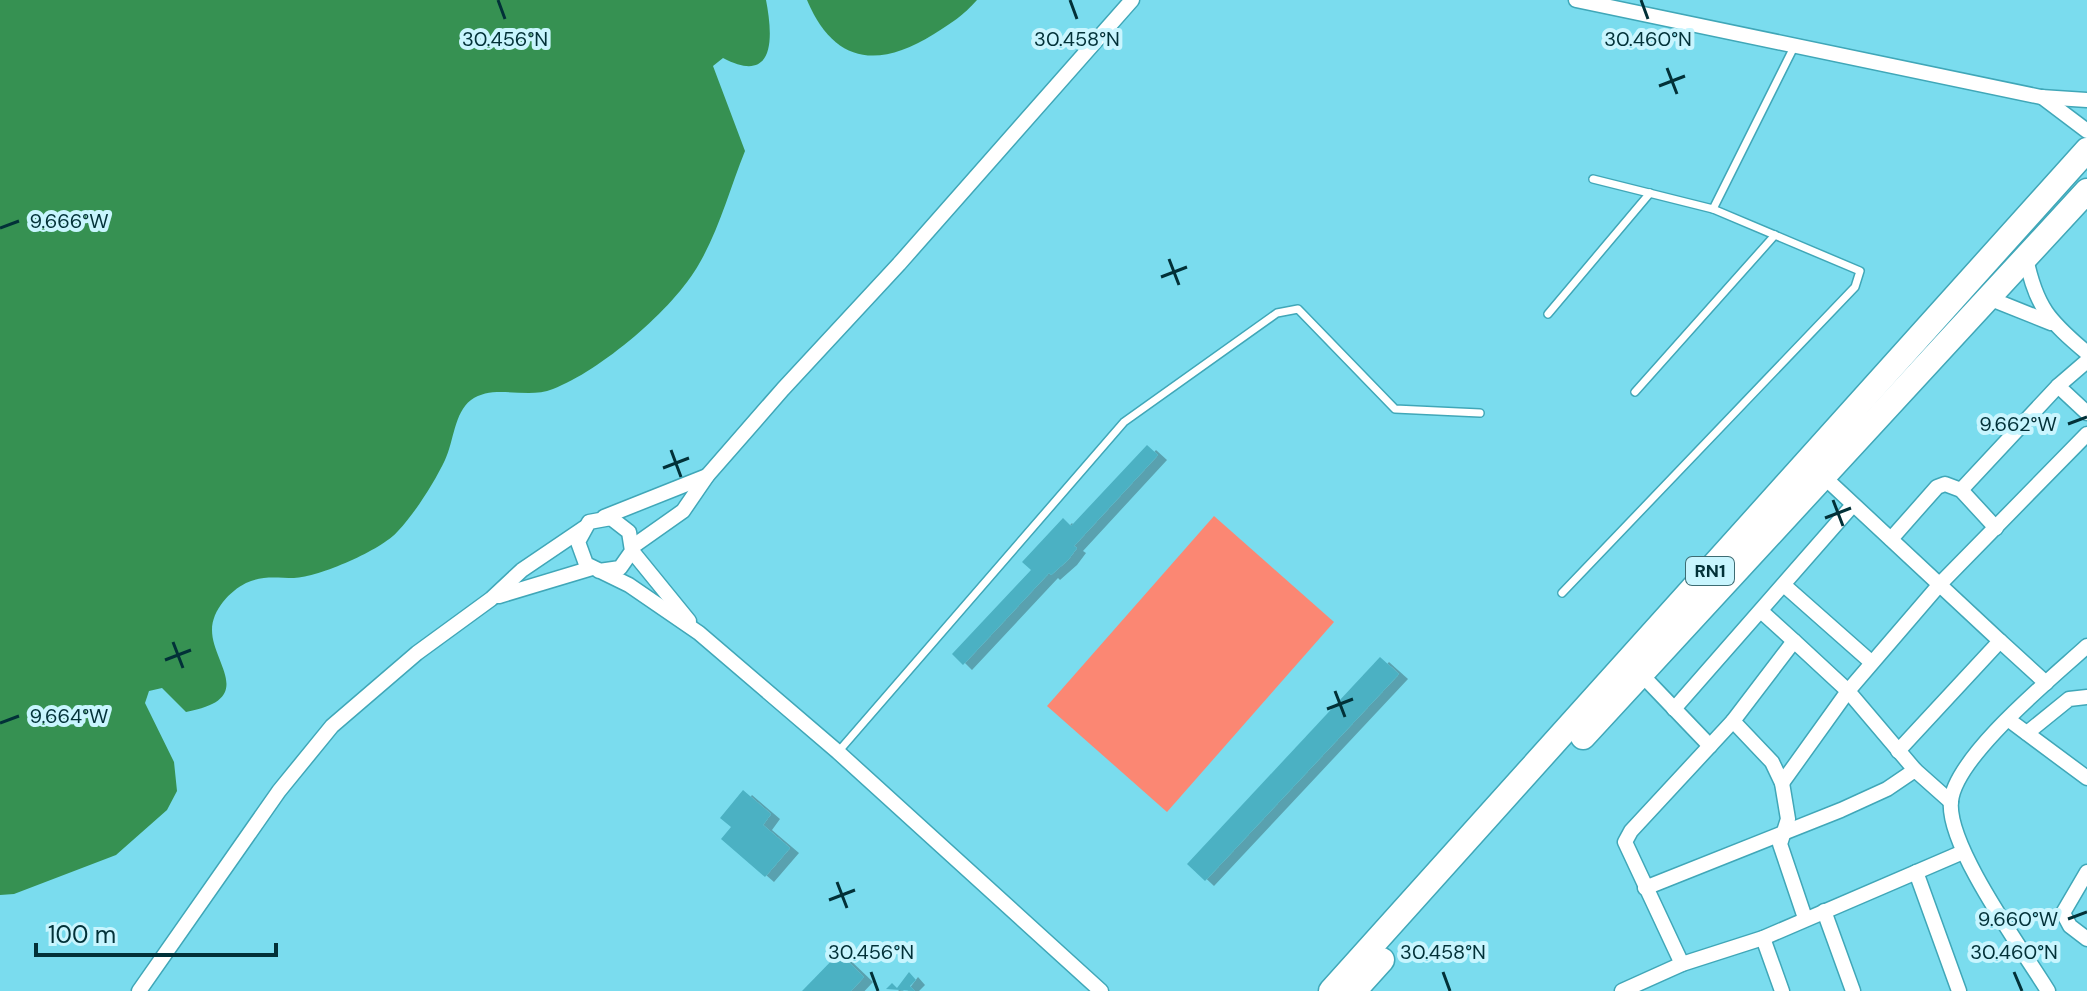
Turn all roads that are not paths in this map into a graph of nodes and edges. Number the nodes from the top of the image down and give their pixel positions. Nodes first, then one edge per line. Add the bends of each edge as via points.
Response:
1 (1132, 0) edge
2 (1576, 0) edge
3 (1794, 47) junction
4 (2041, 97) junction
5 (2087, 100) edge
6 (2087, 131) edge
7 (2087, 150) edge
8 (1593, 179) dead end
9 (2087, 191) edge
10 (1650, 193) junction
11 (1713, 209) junction
12 (1775, 235) junction
13 (2026, 258) junction
14 (1986, 297) junction
15 (1548, 314) dead end
16 (2051, 323) junction
17 (2087, 353) edge
18 (2087, 361) edge
19 (2058, 386) junction
20 (1635, 392) dead end
21 (1480, 413) dead end
22 (2087, 413) edge
23 (2087, 434) edge
24 (707, 476) junction
25 (1823, 476) junction
26 (1961, 490) junction
27 (1852, 506) junction
28 (603, 517) junction
29 (584, 528) junction
30 (1996, 528) junction
31 (1891, 539) junction
32 (632, 549) junction
33 (596, 570) junction
34 (1940, 584) junction
35 (1785, 586) junction
36 (1562, 593) dead end
37 (491, 599) junction
38 (1762, 612) junction
39 (699, 633) junction
40 (1794, 641) junction
41 (2000, 641) junction
42 (2087, 646) edge
43 (1871, 662) junction
44 (1641, 674) junction
45 (2046, 683) junction
46 (1848, 691) junction
47 (2087, 697) edge
48 (1674, 709) junction
49 (2009, 720) junction
50 (1733, 721) junction
51 (2027, 733) junction
52 (1710, 746) junction
53 (1898, 751) junction
54 (838, 752) junction
55 (1915, 770) junction
56 (2087, 778) edge
57 (1782, 783) junction
58 (1951, 802) junction
59 (1782, 832) junction
60 (1963, 852) junction
61 (1916, 872) junction
62 (2087, 872) edge
63 (1645, 888) junction
64 (1824, 911) junction
65 (1805, 918) junction
66 (1763, 938) junction
67 (2087, 939) edge
68 (1682, 964) junction
69 (139, 991) edge
70 (1101, 991) edge
71 (1331, 991) edge
72 (1354, 991) edge
73 (1622, 991) edge
74 (1782, 991) edge
75 (1853, 991) edge
76 (1959, 991) edge
77 (2048, 991) edge

1 - 24 street
2 - 3 street
3 - 4 street
3 - 11 lane
4 - 5 street
4 - 6 street
7 - 71 highway, RN1
8 - 10 lane
9 - 13 highway, RN1
10 - 11 lane
10 - 15 lane
11 - 12 lane
12 - 20 lane
12 - 36 lane via 1860,271 1855,287
13 - 14 highway, RN1
13 - 16 street via 2038,304
14 - 16 street
14 - 25 highway, RN1
16 - 17 street
18 - 19 street
19 - 22 street
19 - 26 street
21 - 54 lane via 1395,409 1298,309 1277,313 1124,422
23 - 30 street
24 - 28 street
24 - 32 street via 671,522
25 - 27 street
25 - 44 highway, RN1
26 - 30 street
26 - 31 street via 1952,484 1937,487
27 - 31 street
27 - 35 street
28 - 29 street
28 - 32 street via 625,525
29 - 33 street via 579,550
29 - 37 street via 522,570
30 - 34 street
31 - 34 street
32 - 33 street via 620,568
32 - 39 street
33 - 37 street
33 - 39 street via 629,585
34 - 41 street
34 - 43 street
35 - 38 street
35 - 43 street
37 - 69 street via 332,726 279,791
38 - 40 street
38 - 48 street
39 - 54 street
40 - 46 street
40 - 50 street
41 - 45 street
41 - 53 street
42 - 45 street
43 - 46 street
44 - 48 street
44 - 72 highway, RN1
45 - 49 street
46 - 53 street
46 - 57 street
47 - 51 street via 2069,699
48 - 52 street
49 - 51 street
49 - 58 street via 1959,775
50 - 52 street
50 - 57 street via 1772,762
51 - 56 street
52 - 63 street via 1625,842
53 - 55 street
54 - 70 street
55 - 58 street
55 - 59 street via 1887,789
57 - 59 street via 1788,819
58 - 60 street
59 - 63 street
59 - 65 street via 1780,844
60 - 61 street
60 - 77 street
61 - 64 street
61 - 76 street
62 - 67 street via 2063,913
63 - 68 street
64 - 65 street
64 - 75 street
65 - 66 street
66 - 68 street
66 - 74 street
68 - 73 street

